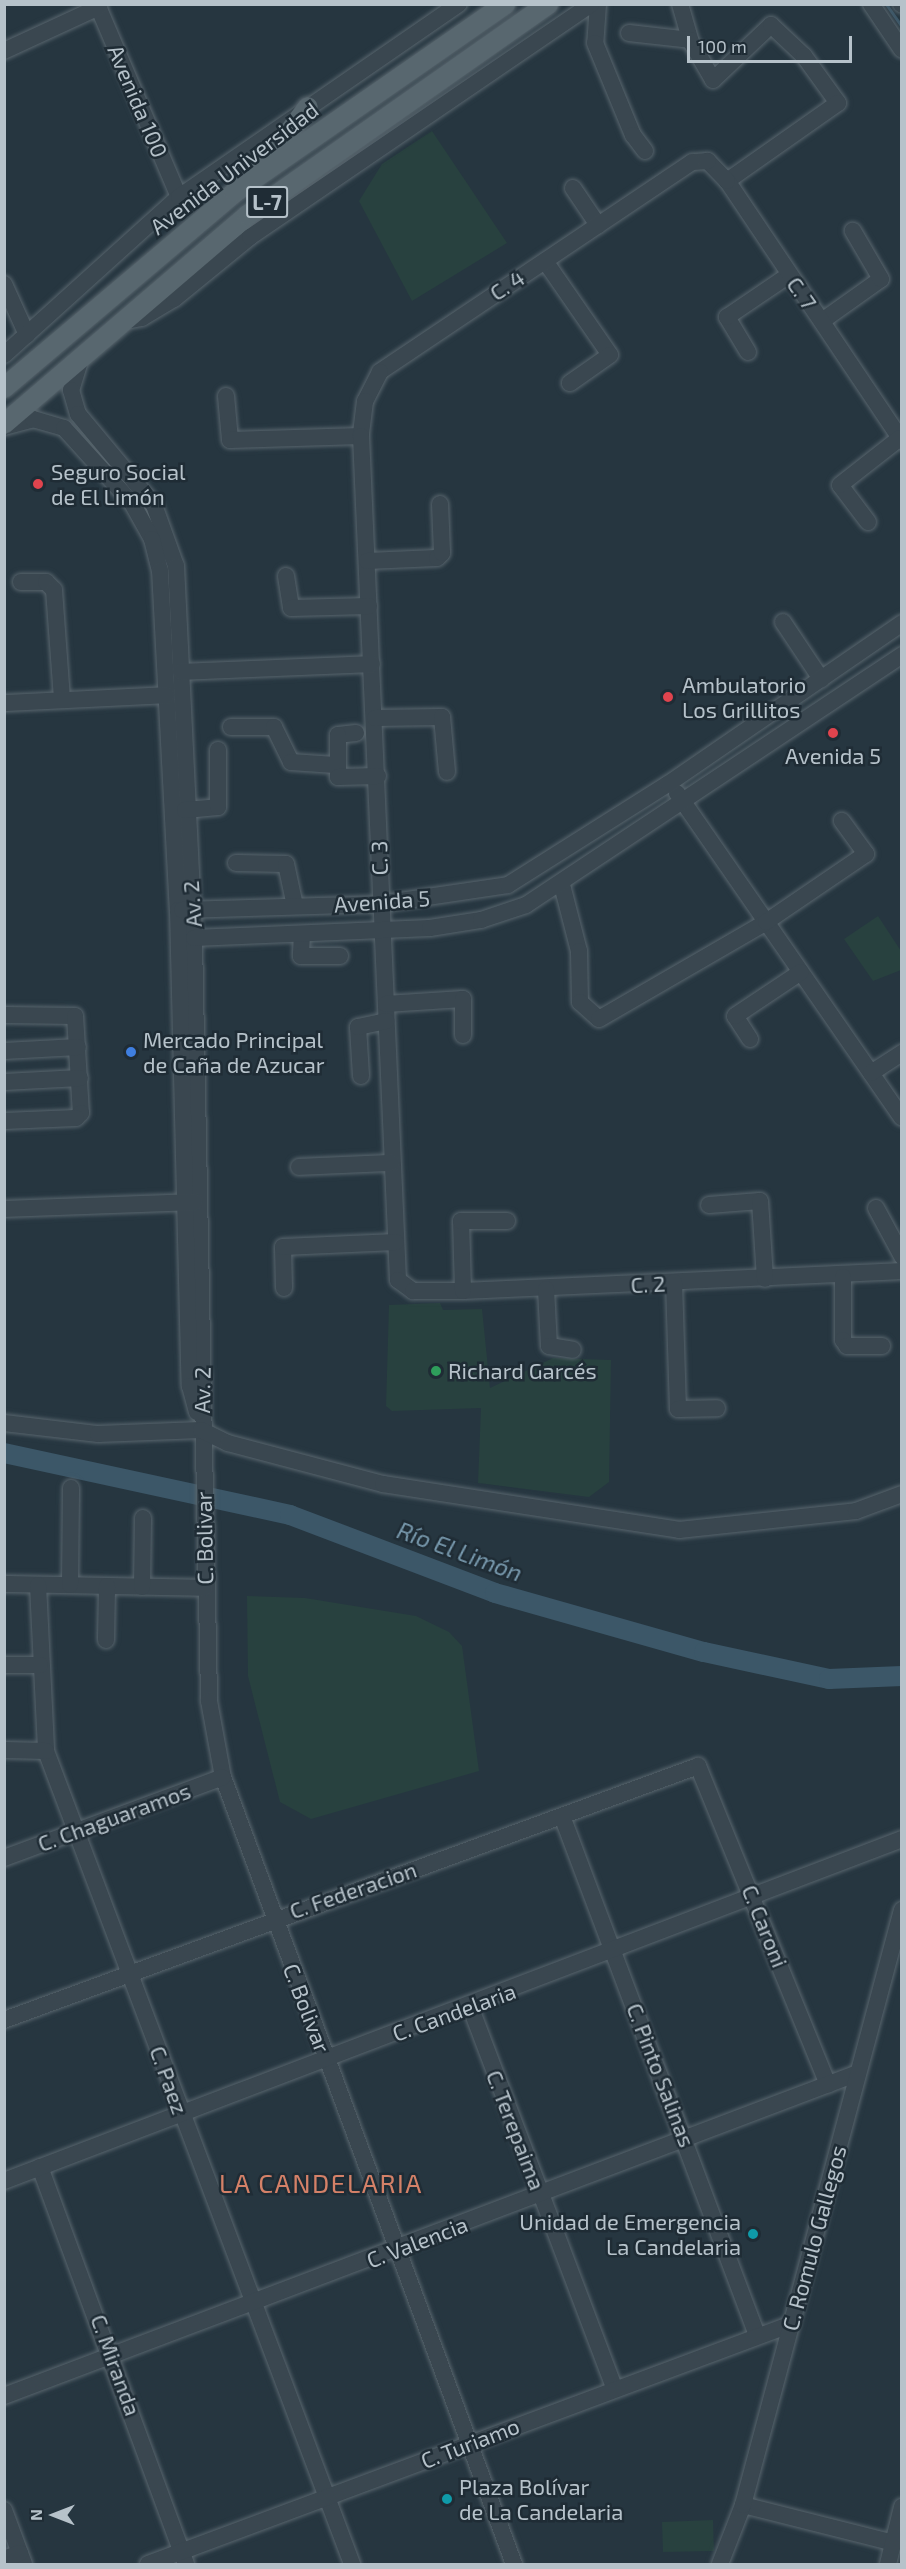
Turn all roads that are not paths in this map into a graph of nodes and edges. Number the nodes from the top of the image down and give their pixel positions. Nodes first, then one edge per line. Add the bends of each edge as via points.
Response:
1 (459, 4) edge
2 (505, 4) edge
3 (549, 4) edge
4 (591, 4) edge
5 (598, 4) edge
6 (680, 4) edge
7 (871, 4) edge
8 (98, 6) edge
9 (628, 33) dead end
10 (690, 40) junction
11 (902, 50) edge
12 (4, 51) edge
13 (308, 107) junction
14 (645, 151) dead end
15 (692, 162) joint
16 (254, 180) junction
17 (727, 181) junction
18 (573, 188) dead end
19 (179, 197) junction
20 (598, 225) junction
21 (853, 231) dead end
22 (545, 261) junction
23 (789, 275) junction
24 (4, 284) edge
25 (822, 321) junction
26 (118, 323) junction
27 (27, 335) junction
28 (748, 352) dead end
29 (4, 355) edge
30 (81, 358) junction
31 (570, 383) dead end
32 (4, 388) edge
33 (226, 396) dead end
34 (4, 425) edge
35 (361, 436) junction
36 (901, 439) edge
37 (440, 504) dead end
38 (868, 522) dead end
39 (367, 561) junction
40 (286, 576) dead end
41 (21, 582) dead end
42 (369, 606) junction
43 (783, 622) dead end
44 (902, 623) edge
45 (902, 656) edge
46 (372, 664) junction
47 (181, 672) junction
48 (822, 679) junction
49 (167, 695) junction
50 (62, 699) junction
51 (4, 702) edge
52 (375, 718) junction
53 (231, 727) dead end
54 (356, 733) dead end
55 (218, 750) dead end
56 (335, 765) junction
57 (447, 772) dead end
58 (378, 776) junction
59 (668, 784) junction
60 (684, 801) junction
61 (185, 810) junction
62 (842, 821) dead end
63 (236, 863) dead end
64 (562, 885) junction
65 (380, 904) junction
66 (295, 906) junction
67 (185, 910) junction
68 (766, 922) junction
69 (381, 930) junction
70 (302, 934) junction
71 (194, 938) junction
72 (340, 956) dead end
73 (801, 972) junction
74 (386, 1012) junction
75 (4, 1015) edge
76 (463, 1035) dead end
77 (750, 1039) dead end
78 (78, 1047) junction
79 (4, 1051) edge
80 (902, 1053) edge
81 (871, 1073) junction
82 (361, 1076) dead end
83 (80, 1078) junction
84 (4, 1082) edge
85 (902, 1118) edge
86 (4, 1121) edge
87 (392, 1163) junction
88 (299, 1167) dead end
89 (191, 1202) junction
90 (709, 1205) dead end
91 (876, 1208) dead end
92 (4, 1209) edge
93 (507, 1221) dead end
94 (396, 1242) junction
95 (902, 1256) edge
96 (902, 1271) edge
97 (843, 1277) junction
98 (765, 1279) junction
99 (398, 1280) joint
100 (674, 1282) junction
101 (284, 1288) dead end
102 (546, 1289) junction
103 (463, 1291) junction
104 (882, 1346) dead end
105 (573, 1350) dead end
106 (190, 1386) junction
107 (717, 1407) dead end
108 (4, 1423) edge
109 (154, 1429) junction
110 (201, 1430) junction
111 (71, 1488) dead end
112 (902, 1494) edge
113 (143, 1518) dead end
114 (4, 1584) edge
115 (38, 1585) junction
116 (69, 1585) junction
117 (107, 1586) junction
118 (142, 1587) junction
119 (205, 1588) junction
120 (106, 1640) dead end
121 (4, 1665) edge
122 (40, 1665) junction
123 (4, 1750) edge
124 (46, 1751) junction
125 (703, 1767) joint
126 (223, 1777) junction
127 (562, 1816) junction
128 (77, 1831) junction
129 (902, 1839) edge
130 (4, 1857) edge
131 (754, 1899) junction
132 (902, 1910) edge
133 (272, 1918) junction
134 (614, 1953) junction
135 (129, 1972) junction
136 (470, 2007) junction
137 (4, 2020) edge
138 (326, 2059) junction
139 (858, 2073) junction
140 (828, 2085) junction
141 (182, 2114) junction
142 (687, 2141) junction
143 (40, 2168) junction
144 (4, 2181) edge
145 (540, 2195) junction
146 (397, 2249) junction
147 (253, 2305) junction
148 (792, 2324) junction
149 (756, 2335) junction
150 (114, 2356) junction
151 (614, 2388) junction
152 (4, 2396) edge
153 (469, 2444) junction
154 (324, 2498) junction
155 (743, 2505) junction
156 (902, 2506) edge
157 (4, 2510) edge
158 (894, 2543) junction
159 (184, 2558) edge
160 (16, 2559) edge
161 (148, 2565) edge
162 (352, 2565) edge
163 (514, 2565) edge
164 (720, 2565) edge
165 (888, 2565) edge

1 - 13 street, Avenida Universidad / L-7
2 - 16 main road, Avenida Universidad / L-7
3 - 26 main road, Avenida Universidad / L-7 via 248,215
4 - 26 street, Avenida Universidad / L-7 via 286,211 174,299 142,318
5 - 14 street via 595,43 633,135
6 - 10 street
7 - 11 street
8 - 12 street
8 - 19 street, Avenida 100
9 - 10 street
10 - 17 street via 713,80 771,25 804,56 838,103
13 - 16 main road
13 - 19 street, Avenida Universidad / L-7
15 - 17 street, C. 7 via 714,164
15 - 20 street, C. 4
16 - 32 main road, Avenida Universidad / L-7
17 - 23 street, C. 7
18 - 20 street
19 - 27 street, Avenida Universidad / L-7
20 - 22 street, C. 4
21 - 25 street via 881,279
22 - 31 street via 609,355
22 - 35 street, C. 4 via 380,372 365,401
23 - 25 street, C. 7
23 - 28 street via 727,317
24 - 27 street
25 - 36 street, C. 7
26 - 30 main road, Avenida Universidad / L-7
27 - 29 street, Avenida Universidad / L-7
30 - 34 main road, Avenida Universidad / L-7
30 - 47 street, Av. 2 via 71,390 78,414 136,482 166,528 176,566
33 - 35 street via 230,440
34 - 49 street, Av. 2 via 33,419 64,428 132,503 152,539 160,570
35 - 39 street, C. 3
36 - 38 street via 840,485
37 - 39 street via 442,553 437,558
39 - 42 street, C. 3
40 - 42 street via 291,608
41 - 50 street via 46,582 54,590
42 - 46 street, C. 3
43 - 48 street
44 - 48 street, Avenida 5
45 - 60 street, Avenida 5
46 - 47 street
46 - 52 street, C. 3
47 - 61 street, Av. 2
48 - 59 street, Avenida 5
49 - 50 street
49 - 67 street, Av. 2
50 - 51 street
52 - 57 street via 442,717
52 - 58 street, C. 3
53 - 56 street via 274,727 291,762
54 - 56 street via 338,735
55 - 61 street via 218,807
56 - 58 street via 338,777
58 - 65 street, C. 3
59 - 60 street
59 - 65 street, Avenida 5 via 508,885
60 - 64 street, Avenida 5
60 - 68 street
61 - 67 street, Av. 2
62 - 68 street via 866,854
63 - 66 street via 286,864
64 - 68 street via 579,951 580,1002 599,1019
64 - 69 street, Avenida 5 via 481,920
65 - 66 street, Avenida 5
65 - 69 street, C. 3
66 - 67 street, Avenida 5
67 - 71 street, Av. 2
67 - 89 street, Av. 2
68 - 73 street
69 - 70 street, Avenida 5
69 - 74 street, C. 3
70 - 71 street, Avenida 5
70 - 72 street via 301,956
71 - 89 street, Av. 2
73 - 77 street via 735,1017
73 - 81 street
74 - 76 street via 463,999
74 - 82 street via 358,1027
74 - 87 street, C. 3
75 - 78 street via 75,1016
78 - 79 street
78 - 83 street
80 - 81 street
81 - 85 street
83 - 84 street
83 - 86 street via 76,1118
87 - 88 street
87 - 94 street, C. 3
89 - 92 street
89 - 106 street, Av. 2
89 - 110 street, Av. 2
90 - 98 street via 760,1201
91 - 95 street
93 - 103 street via 461,1221
94 - 99 street, C. 3
94 - 101 street via 283,1246
96 - 97 street, C. 2
97 - 98 street, C. 2
97 - 104 street via 843,1340 848,1346
98 - 100 street, C. 2
99 - 103 street, C. 2 via 412,1291
100 - 102 street, C. 2
100 - 107 street via 678,1409
102 - 103 street, C. 2
102 - 105 street via 549,1346
106 - 109 street via 185,1412
106 - 110 street, Av. 2
108 - 109 street via 98,1434
109 - 110 street
110 - 112 street via 228,1443 382,1484 679,1530 856,1511
110 - 119 street, C. Bolivar
111 - 116 street
113 - 118 street
114 - 115 street
115 - 116 street
115 - 122 street, C. Paez
116 - 117 street
117 - 118 street
117 - 120 street
118 - 119 street
119 - 126 street, C. Bolivar via 209,1701
121 - 122 street
122 - 124 street, C. Paez
123 - 124 street
124 - 128 street, C. Paez
125 - 127 street, C. Federacion
125 - 131 street, C. Caroni
126 - 128 street, C. Chaguaramos
126 - 133 street, C. Bolivar
127 - 133 street, C. Federacion
127 - 134 street, C. Pinto Salinas
128 - 130 street, C. Chaguaramos
128 - 135 street, C. Paez
129 - 131 street, C. Candelaria
131 - 134 street, C. Candelaria
131 - 140 street, C. Caroni
132 - 139 street, C. Romulo Gallegos
133 - 135 street, C. Federacion
133 - 138 street, C. Bolivar
134 - 136 street, C. Candelaria
134 - 142 street, C. Pinto Salinas
135 - 137 street, C. Federacion
135 - 141 street, C. Paez
136 - 138 street, C. Candelaria
136 - 145 street, C. Terepaima
138 - 141 street, C. Candelaria
138 - 146 street, C. Bolivar
139 - 140 street, C. Valencia
139 - 148 street, C. Romulo Gallegos
140 - 142 street, C. Valencia
141 - 143 street, C. Candelaria
141 - 147 street, C. Paez
142 - 145 street, C. Valencia
142 - 149 street, C. Pinto Salinas
143 - 144 street, C. Candelaria
143 - 150 street, C. Miranda
145 - 146 street, C. Valencia
145 - 151 street, C. Terepaima
146 - 147 street, C. Valencia
146 - 153 street, C. Bolivar
147 - 150 street, C. Valencia
147 - 154 street, C. Paez
148 - 149 street, C. Turiamo
148 - 155 street, C. Romulo Gallegos
149 - 151 street, C. Turiamo
150 - 152 street, C. Valencia
150 - 159 street, C. Miranda
151 - 153 street, C. Turiamo
153 - 154 street, C. Turiamo
153 - 163 street, C. Bolivar
154 - 159 street, C. Turiamo
154 - 162 street, C. Paez
155 - 158 street
155 - 164 street, C. Romulo Gallegos
156 - 158 street
157 - 160 street
158 - 165 street
159 - 161 street, C. Turiamo

